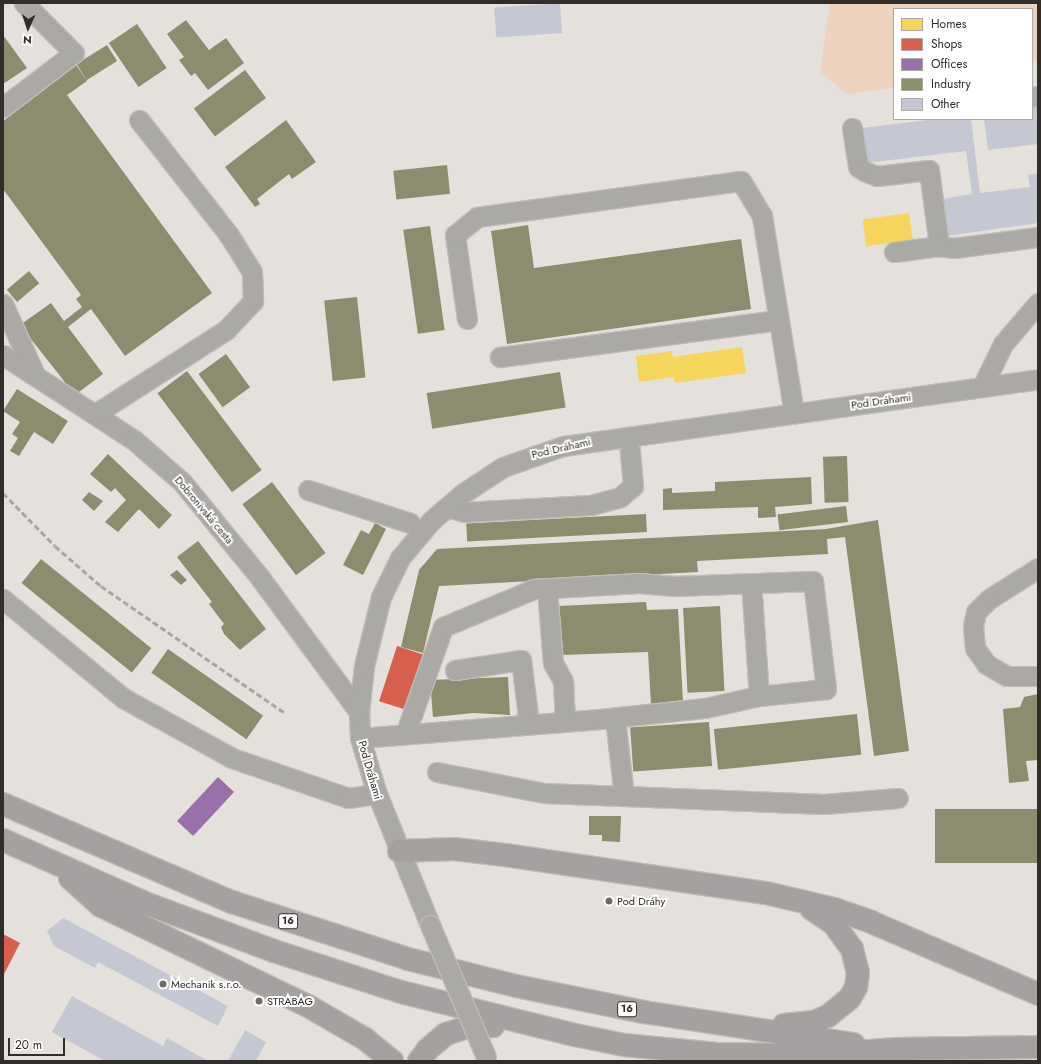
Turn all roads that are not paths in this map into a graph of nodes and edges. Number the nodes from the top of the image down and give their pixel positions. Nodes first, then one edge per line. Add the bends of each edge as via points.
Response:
1 (24, 3) edge
2 (3, 107) edge
3 (139, 120) dead end
4 (852, 128) dead end
5 (1038, 237) edge
6 (939, 246) junction
7 (894, 252) dead end
8 (1038, 303) edge
9 (3, 304) edge
10 (467, 319) dead end
11 (778, 320) junction
12 (3, 355) edge
13 (500, 358) dead end
14 (36, 377) junction
15 (1038, 379) edge
16 (982, 387) junction
17 (794, 413) junction
18 (96, 414) junction
19 (630, 450) dead end
20 (308, 490) dead end
21 (447, 507) junction
22 (410, 523) dead end
23 (1038, 568) edge
24 (751, 583) junction
25 (547, 589) junction
26 (3, 599) edge
27 (455, 670) dead end
28 (1038, 676) edge
29 (759, 696) junction
30 (359, 712) junction
31 (614, 718) junction
32 (565, 722) junction
33 (529, 724) junction
34 (406, 732) junction
35 (360, 738) junction
36 (437, 772) dead end
37 (376, 794) junction
38 (624, 796) junction
39 (898, 798) dead end
40 (3, 804) edge
41 (3, 840) edge
42 (399, 851) junction
43 (56, 865) junction
44 (806, 905) junction
45 (1038, 994) edge
46 (529, 1024) junction
47 (738, 1027) junction
48 (1038, 1048) edge
49 (897, 1049) junction
50 (487, 1059) edge
51 (392, 1061) edge
52 (419, 1061) edge

1 - 2 street via 74,53
3 - 18 street via 252,272 253,301 226,330
4 - 6 street via 858,167 864,171 877,176 929,170
5 - 6 street via 954,248
6 - 7 street
8 - 16 street via 1003,344
9 - 14 street
10 - 11 street via 455,235 477,217 741,181 762,216
11 - 13 street
11 - 17 street
12 - 14 street, Dobronivská cesta
14 - 18 street, Dobronivská cesta
15 - 16 street, Pod Dráhami
16 - 17 street, Pod Dráhami
17 - 21 street, Pod Dráhami via 563,446 503,467
18 - 30 street, Dobronivská cesta via 134,440 182,482 261,579
19 - 21 street via 633,486 620,497 591,505 472,511
20 - 22 street
21 - 30 street, Pod Dráhami via 417,536 390,575 368,644
23 - 28 street via 989,599 976,612 972,626 975,648 986,664 1007,676
24 - 25 street via 674,586 639,583
24 - 29 street
24 - 29 street via 813,580 826,689
25 - 32 street via 553,663 563,681
25 - 34 street via 518,594 444,627
26 - 37 street via 123,698 232,758 348,798
27 - 33 street via 521,660
29 - 31 street via 705,708
30 - 35 street, Pod Dráhami
31 - 32 street
31 - 38 street
32 - 33 street
33 - 34 street
34 - 35 street
35 - 37 street, Pod Dráhami
36 - 38 street via 544,793
37 - 42 street, Pod Dráhami
38 - 39 street via 824,804
40 - 47 main road, 16 via 224,899 408,959 572,998
41 - 43 main road, 16
42 - 44 main road via 454,849 505,855 722,885
42 - 50 street, Pod Dráhami, bridge
43 - 46 main road, 16 via 274,951 401,992
43 - 51 main road via 101,906 308,1006 365,1039
44 - 45 main road via 834,909 870,922
44 - 47 main road via 834,924 852,949 858,973 850,998 841,1008 814,1022
46 - 49 main road, 16 via 624,1044 717,1054 818,1055
46 - 52 main road via 464,1028 439,1038
47 - 49 main road, 16
48 - 49 main road, 16

